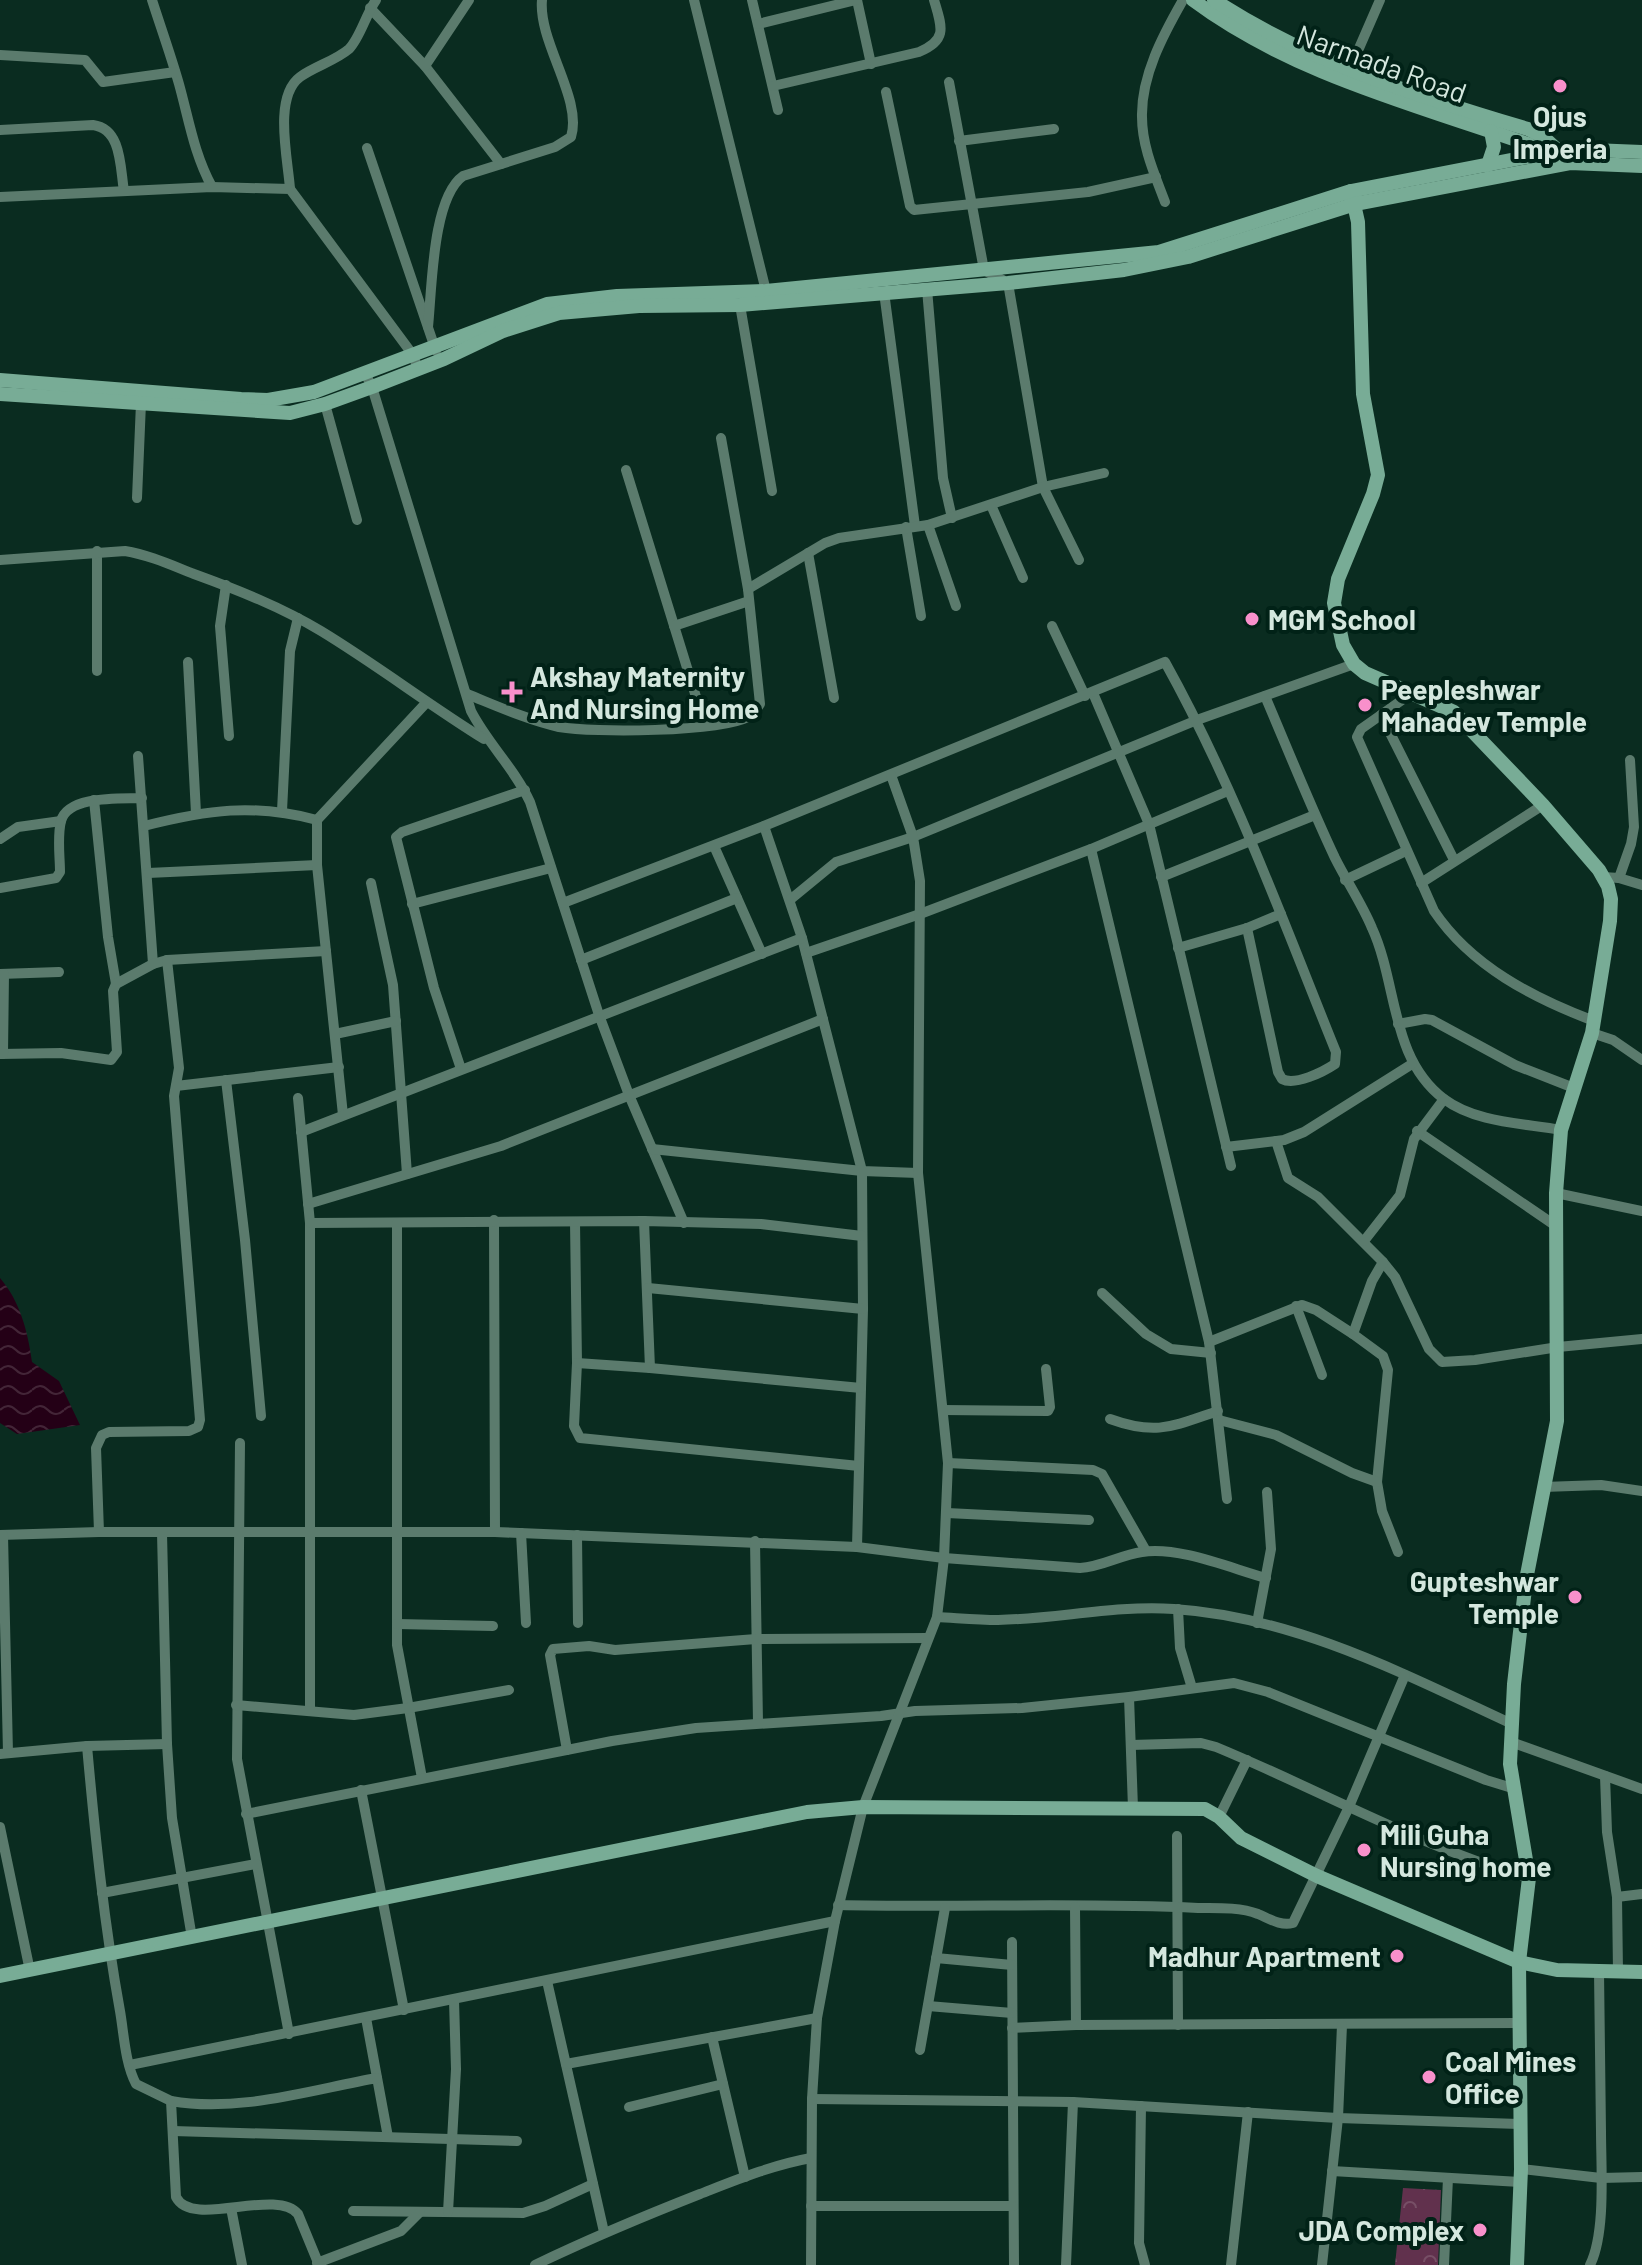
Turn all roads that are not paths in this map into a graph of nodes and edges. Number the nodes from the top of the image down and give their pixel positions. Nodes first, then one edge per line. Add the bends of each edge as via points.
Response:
1 (152, 0) edge
2 (469, 0) edge
3 (542, 0) edge
4 (694, 0) edge
5 (752, 0) edge
6 (857, 0) edge
7 (934, 0) edge
8 (1183, 0) edge
9 (1193, 0) edge
10 (1214, 0) edge
11 (1380, 0) edge
12 (843, 2) edge
13 (373, 4) edge
14 (815, 5) edge
15 (758, 24) junction
16 (0, 55) edge
17 (871, 64) junction
18 (425, 66) junction
19 (1350, 69) junction
20 (175, 72) junction
21 (949, 82) dead end
22 (773, 86) junction
23 (886, 92) dead end
24 (778, 110) dead end
25 (1054, 129) dead end
26 (0, 130) edge
27 (1491, 131) junction
28 (959, 141) junction
29 (367, 148) dead end
30 (1642, 152) edge
31 (1559, 159) junction
32 (501, 164) junction
33 (1488, 165) junction
34 (1642, 166) edge
35 (1156, 177) junction
36 (212, 187) junction
37 (290, 189) junction
38 (124, 191) junction
39 (0, 197) edge
40 (1353, 198) junction
41 (1165, 202) dead end
42 (971, 205) junction
43 (984, 270) junction
44 (1008, 283) junction
45 (927, 289) junction
46 (766, 291) junction
47 (884, 292) junction
48 (740, 305) junction
49 (428, 327) junction
50 (437, 354) junction
51 (416, 362) junction
52 (0, 380) edge
53 (369, 380) junction
54 (0, 394) edge
55 (141, 403) junction
56 (325, 404) junction
57 (721, 438) dead end
58 (626, 470) dead end
59 (1104, 473) dead end
60 (1043, 487) junction
61 (772, 491) dead end
62 (137, 498) dead end
63 (991, 505) junction
64 (952, 518) junction
65 (357, 520) dead end
66 (928, 525) junction
67 (910, 526) junction
68 (97, 551) junction
69 (808, 553) junction
70 (0, 560) edge
71 (1079, 560) dead end
72 (1023, 578) dead end
73 (226, 585) junction
74 (748, 589) junction
75 (749, 601) junction
76 (956, 606) dead end
77 (921, 616) dead end
78 (298, 618) junction
79 (674, 626) junction
80 (1052, 626) dead end
81 (188, 662) dead end
82 (1354, 664) junction
83 (97, 671) dead end
84 (1412, 693) junction
85 (467, 694) junction
86 (1089, 694) junction
87 (1265, 696) junction
88 (834, 698) dead end
89 (426, 703) junction
90 (1381, 715) junction
91 (1197, 720) junction
92 (705, 726) junction
93 (229, 736) dead end
94 (489, 742) junction
95 (1119, 752) junction
96 (138, 756) dead end
97 (1630, 760) dead end
98 (891, 775) junction
99 (525, 790) junction
100 (1228, 791) junction
101 (142, 798) junction
102 (94, 800) junction
103 (1543, 805) junction
104 (282, 811) junction
105 (196, 813) junction
106 (1315, 815) junction
107 (317, 820) junction
108 (61, 821) junction
109 (1149, 824) junction
110 (144, 826) junction
111 (764, 826) junction
112 (913, 837) junction
113 (1637, 838) edge
114 (0, 839) edge
115 (1250, 842) junction
116 (714, 846) junction
117 (1091, 849) junction
118 (1406, 851) junction
119 (1454, 860) junction
120 (317, 865) junction
121 (551, 868) junction
122 (148, 873) junction
123 (1161, 877) junction
124 (1603, 877) junction
125 (1619, 878) junction
126 (1345, 880) junction
127 (371, 883) dead end
128 (1421, 883) junction
129 (1642, 885) edge
130 (0, 888) edge
131 (737, 898) junction
132 (791, 899) junction
133 (563, 903) junction
134 (412, 904) junction
135 (920, 914) junction
136 (1281, 914) junction
137 (1247, 928) junction
138 (802, 938) junction
139 (1178, 948) junction
140 (326, 951) junction
141 (806, 953) junction
142 (762, 954) junction
143 (167, 960) junction
144 (581, 960) junction
145 (153, 964) junction
146 (59, 972) dead end
147 (2, 974) edge
148 (116, 984) junction
149 (599, 1015) junction
150 (823, 1019) junction
151 (396, 1021) junction
152 (1398, 1024) junction
153 (1593, 1027) junction
154 (335, 1034) junction
155 (1, 1054) edge
156 (1642, 1060) edge
157 (1412, 1064) junction
158 (339, 1067) junction
159 (461, 1069) junction
160 (226, 1080) junction
161 (176, 1086) junction
162 (1574, 1088) junction
163 (400, 1094) junction
164 (629, 1095) junction
165 (298, 1098) dead end
166 (1444, 1099) junction
167 (343, 1115) junction
168 (1561, 1130) junction
169 (1417, 1131) junction
170 (301, 1132) junction
171 (1276, 1141) junction
172 (1226, 1147) junction
173 (652, 1149) junction
174 (1231, 1166) dead end
175 (862, 1171) junction
176 (918, 1173) junction
177 (407, 1174) junction
178 (1556, 1193) junction
179 (308, 1204) junction
180 (1642, 1211) edge
181 (494, 1220) junction
182 (644, 1221) junction
183 (575, 1222) junction
184 (310, 1223) junction
185 (397, 1223) junction
186 (684, 1223) junction
187 (1556, 1226) junction
188 (862, 1236) junction
189 (1364, 1241) junction
190 (1383, 1262) junction
191 (648, 1288) junction
192 (1102, 1293) dead end
193 (1296, 1306) junction
194 (863, 1309) junction
195 (1353, 1334) junction
196 (1642, 1339) edge
197 (1558, 1347) junction
198 (1210, 1348) junction
199 (577, 1363) junction
200 (650, 1368) junction
201 (1046, 1369) dead end
202 (1322, 1375) dead end
203 (861, 1388) junction
204 (943, 1410) junction
205 (261, 1416) dead end
206 (1218, 1416) junction
207 (1110, 1419) dead end
208 (240, 1443) dead end
209 (948, 1463) junction
210 (859, 1466) junction
211 (1377, 1482) junction
212 (1543, 1487) junction
213 (1642, 1491) edge
214 (1267, 1492) dead end
215 (1227, 1499) dead end
216 (947, 1513) junction
217 (1089, 1520) dead end
218 (309, 1531) junction
219 (99, 1532) junction
220 (241, 1532) junction
221 (396, 1532) junction
222 (495, 1532) junction
223 (162, 1533) junction
224 (521, 1533) junction
225 (2, 1535) edge
226 (577, 1535) junction
227 (755, 1541) junction
228 (857, 1547) junction
229 (1146, 1551) junction
230 (1398, 1552) dead end
231 (944, 1558) junction
232 (1266, 1578) junction
233 (1178, 1609) junction
234 (937, 1617) junction
235 (526, 1623) dead end
236 (578, 1623) dead end
237 (1257, 1623) junction
238 (397, 1624) junction
239 (493, 1626) dead end
240 (928, 1638) junction
241 (756, 1639) junction
242 (1405, 1675) junction
243 (1192, 1688) junction
244 (509, 1690) dead end
245 (1129, 1697) junction
246 (236, 1705) junction
247 (408, 1708) junction
248 (310, 1711) junction
249 (900, 1714) junction
250 (758, 1723) junction
251 (1512, 1724) junction
252 (1379, 1737) junction
253 (1511, 1742) junction
254 (167, 1744) junction
255 (1131, 1745) junction
256 (87, 1746) junction
257 (567, 1750) junction
258 (4, 1754) edge
259 (1247, 1760) junction
260 (1605, 1776) junction
261 (422, 1778) junction
262 (1512, 1788) junction
263 (1642, 1789) edge
264 (361, 1790) junction
265 (863, 1807) junction
266 (1133, 1808) junction
267 (1348, 1809) junction
268 (246, 1814) junction
269 (1219, 1817) junction
270 (0, 1827) edge
271 (1177, 1836) dead end
272 (256, 1864) junction
273 (4, 1865) edge
274 (1317, 1876) junction
275 (1529, 1878) junction
276 (181, 1879) junction
277 (102, 1893) junction
278 (1642, 1894) edge
279 (1617, 1897) junction
280 (382, 1899) junction
281 (838, 1905) junction
282 (1075, 1907) junction
283 (1179, 1907) junction
284 (945, 1908) junction
285 (835, 1921) junction
286 (267, 1922) junction
287 (192, 1938) junction
288 (1012, 1942) dead end
289 (110, 1955) junction
290 (936, 1958) junction
291 (1519, 1962) junction
292 (1012, 1965) junction
293 (30, 1971) junction
294 (1599, 1971) junction
295 (1618, 1972) junction
296 (1642, 1972) edge
297 (0, 1976) edge
298 (547, 1981) junction
299 (454, 2000) junction
300 (928, 2006) junction
301 (404, 2010) junction
302 (1012, 2013) junction
303 (366, 2018) junction
304 (817, 2018) junction
305 (1518, 2023) junction
306 (1076, 2025) junction
307 (1178, 2025) junction
308 (1342, 2025) junction
309 (1012, 2028) junction
310 (289, 2034) junction
311 (712, 2037) junction
312 (920, 2050) dead end
313 (566, 2064) junction
314 (130, 2065) junction
315 (377, 2078) junction
316 (723, 2084) junction
317 (812, 2099) junction
318 (171, 2101) junction
319 (1013, 2101) junction
320 (1073, 2102) junction
321 (1141, 2106) junction
322 (629, 2107) dead end
323 (1248, 2112) junction
324 (1338, 2118) junction
325 (1519, 2124) junction
326 (173, 2131) junction
327 (388, 2137) junction
328 (453, 2140) junction
329 (517, 2141) dead end
330 (811, 2158) junction
331 (1332, 2171) junction
332 (1520, 2176) junction
333 (745, 2177) junction
334 (1642, 2177) edge
335 (1448, 2178) junction
336 (1601, 2178) junction
337 (593, 2184) junction
338 (811, 2206) junction
339 (1013, 2206) junction
340 (231, 2208) junction
341 (353, 2211) dead end
342 (420, 2212) junction
343 (448, 2212) junction
344 (604, 2232) junction
345 (318, 2264) edge
346 (242, 2265) edge
347 (535, 2265) edge
348 (811, 2265) edge
349 (1014, 2265) edge
350 (1066, 2265) edge
351 (1145, 2265) edge
352 (1231, 2265) edge
353 (1322, 2265) edge
354 (1444, 2265) edge
355 (1517, 2265) edge
356 (1590, 2265) edge

1 - 20 street
2 - 18 street
3 - 32 street via 573,131 563,144
4 - 46 street
5 - 15 street
6 - 12 street
6 - 17 street
7 - 17 street via 941,31 934,46
8 - 35 street via 1163,36 1143,95 1143,133
9 - 27 street, Narmada Road via 1255,41 1302,63
10 - 19 street
11 - 19 street
12 - 14 street
13 - 18 street
13 - 37 street via 349,48 300,77 285,97
14 - 15 street
15 - 22 street
16 - 20 street via 85,60 103,82
17 - 22 street
18 - 32 street
19 - 31 street via 1528,129 1542,136
20 - 36 street via 200,165
21 - 28 street
22 - 24 street
23 - 42 street via 910,206 920,212
25 - 28 street
26 - 38 street via 105,127 116,143
27 - 31 street, Narmada Road
27 - 33 street via 1494,147
28 - 42 street
29 - 49 street
30 - 31 street via 1592,150
31 - 33 street
31 - 34 street
31 - 40 street
32 - 49 street via 463,176 450,190 439,225
33 - 40 street
35 - 41 street
35 - 42 street via 1088,192
36 - 37 street
36 - 38 street
37 - 51 street
38 - 39 street
40 - 43 street via 1159,252
40 - 44 street via 1188,257
40 - 82 street via 1363,394 1378,467 1334,603 1343,645
42 - 43 street
43 - 44 street
43 - 46 street
44 - 45 street
44 - 60 street
45 - 47 street
45 - 64 street via 943,478
46 - 50 street via 571,300 524,312
47 - 48 street
47 - 67 street
48 - 50 street via 559,313
48 - 61 street
49 - 50 street
50 - 51 street
51 - 53 street
52 - 53 street via 268,400
53 - 56 street
53 - 85 street
54 - 55 street
55 - 56 street via 290,413
55 - 62 street
56 - 65 street
57 - 74 street
58 - 79 street
59 - 60 street
60 - 63 street
60 - 71 street
63 - 64 street
63 - 72 street
64 - 66 street
66 - 67 street
66 - 76 street
67 - 69 street via 839,538
67 - 77 street
68 - 70 street
68 - 73 street via 140,554
68 - 83 street
69 - 74 street
69 - 88 street
73 - 78 street
73 - 93 street via 220,626
74 - 75 street
75 - 79 street
75 - 92 street via 760,704 746,718
78 - 89 street
78 - 104 street via 290,651
79 - 92 street
80 - 86 street
81 - 105 street
82 - 84 street via 1385,684
82 - 87 street
84 - 90 street
84 - 103 street via 1454,712
85 - 92 street via 563,727 617,731
85 - 94 street
86 - 91 street via 1165,662
86 - 95 street
86 - 98 street
87 - 91 street
87 - 106 street
89 - 94 street
89 - 107 street
90 - 118 street via 1357,737
90 - 119 street
91 - 95 street
91 - 100 street
94 - 99 street
95 - 109 street
95 - 112 street
96 - 101 street
97 - 113 street
98 - 111 street
98 - 112 street
99 - 121 street
99 - 134 street via 398,834
100 - 109 street
100 - 115 street
101 - 102 street
101 - 110 street
102 - 108 street via 72,807
102 - 148 street
103 - 119 street
103 - 124 street
104 - 105 street
104 - 107 street
105 - 110 street
106 - 115 street
106 - 126 street
107 - 120 street
108 - 114 street via 18,827
108 - 130 street via 56,878
109 - 117 street
109 - 123 street
110 - 122 street
111 - 116 street
111 - 132 street
112 - 132 street via 836,862
112 - 135 street
113 - 125 street
115 - 123 street
115 - 136 street
116 - 131 street
116 - 133 street
117 - 135 street
117 - 198 street
118 - 126 street
118 - 128 street
119 - 128 street
120 - 122 street
120 - 140 street
121 - 133 street
121 - 134 street
122 - 145 street
123 - 139 street
124 - 125 street
124 - 153 street via 1611,899 1610,921
125 - 129 street
126 - 152 street via 1380,948
127 - 151 street
128 - 153 street via 1434,911 1467,951
131 - 142 street
131 - 144 street
132 - 138 street
133 - 144 street
134 - 159 street
135 - 141 street
135 - 176 street
136 - 137 street
136 - 137 street via 1337,1058 1329,1068 1292,1082 1282,1079
137 - 139 street
138 - 141 street
138 - 142 street
139 - 172 street
140 - 143 street
140 - 154 street
141 - 150 street
142 - 149 street
143 - 145 street
143 - 161 street via 179,1068
144 - 149 street
145 - 148 street
146 - 147 street
147 - 155 street
148 - 155 street via 117,1052 111,1060 61,1053
149 - 159 street
149 - 164 street
150 - 164 street
150 - 175 street
151 - 154 street
151 - 163 street
152 - 157 street
152 - 162 street via 1432,1020 1515,1065
153 - 156 street
153 - 162 street
154 - 158 street
157 - 166 street
157 - 171 street via 1322,1123
158 - 160 street
158 - 167 street
159 - 163 street
160 - 161 street
160 - 205 street
161 - 219 street via 200,1420 189,1431 102,1435 96,1448
162 - 168 street
163 - 167 street
163 - 177 street
164 - 173 street
164 - 177 street via 501,1146
165 - 170 street
166 - 168 street via 1485,1117
166 - 169 street
167 - 170 street
168 - 178 street
169 - 187 street
169 - 189 street via 1400,1195
170 - 179 street
171 - 172 street
171 - 189 street via 1288,1178 1318,1197
172 - 174 street
173 - 175 street
173 - 186 street
175 - 176 street
175 - 188 street
176 - 204 street
177 - 179 street
178 - 180 street
178 - 187 street
179 - 184 street
181 - 183 street
181 - 185 street
181 - 222 street
182 - 183 street
182 - 186 street
182 - 191 street
183 - 199 street
184 - 185 street
184 - 218 street
185 - 221 street
186 - 188 street via 761,1224
187 - 197 street
188 - 194 street
189 - 190 street
190 - 195 street
190 - 197 street via 1429,1349 1442,1362
191 - 194 street
191 - 200 street
192 - 198 street via 1146,1334 1171,1349
193 - 195 street via 1309,1306
193 - 198 street
193 - 202 street
194 - 203 street
195 - 211 street via 1387,1363
196 - 197 street
197 - 212 street via 1557,1421
198 - 206 street
199 - 200 street
199 - 210 street via 574,1426 584,1441
200 - 203 street
201 - 204 street via 1048,1411
203 - 210 street
204 - 209 street
206 - 207 street via 1162,1429
206 - 211 street via 1276,1435
206 - 215 street
208 - 220 street
209 - 216 street
209 - 229 street via 1102,1474
210 - 228 street
211 - 230 street
212 - 213 street via 1601,1485
212 - 251 street via 1526,1580
214 - 232 street via 1271,1549
216 - 217 street
216 - 231 street
218 - 220 street
218 - 221 street
218 - 248 street
219 - 223 street
219 - 225 street
220 - 223 street
220 - 246 street
221 - 222 street
221 - 238 street
222 - 224 street
223 - 254 street
224 - 226 street
224 - 235 street
225 - 258 street
226 - 227 street
226 - 236 street
227 - 228 street
227 - 241 street
228 - 231 street
229 - 231 street via 1091,1568
229 - 232 street via 1178,1554
231 - 234 street
232 - 237 street
233 - 234 street via 1136,1607 998,1620
233 - 237 street
233 - 243 street via 1180,1648
234 - 240 street
237 - 242 street via 1330,1642
238 - 239 street
238 - 247 street
240 - 241 street
240 - 249 street
241 - 250 street
241 - 257 street via 615,1650 553,1649
242 - 251 street
242 - 252 street
243 - 245 street
243 - 252 street via 1234,1683
244 - 247 street
245 - 249 street
245 - 255 street
246 - 248 street
246 - 268 street
247 - 248 street via 354,1715
247 - 261 street
249 - 250 street
249 - 265 street
250 - 257 street
251 - 253 street
252 - 262 street
252 - 267 street
253 - 260 street
253 - 262 street
254 - 256 street
254 - 276 street
255 - 259 street via 1201,1743
255 - 266 street
256 - 258 street
256 - 277 street
257 - 261 street
259 - 267 street
259 - 269 street
260 - 263 street
260 - 279 street
261 - 264 street
262 - 275 street
264 - 268 street
264 - 280 street
265 - 266 street
265 - 280 street via 807,1812
265 - 281 street
266 - 269 street via 1192,1807
267 - 274 street
267 - 275 street
268 - 272 street
269 - 274 street via 1241,1838
270 - 273 street
271 - 283 street
272 - 276 street
272 - 286 street
273 - 293 street
274 - 283 street via 1297,1918 1287,1924 1237,1909
274 - 291 street
275 - 291 street
276 - 277 street
276 - 287 street
277 - 289 street
278 - 279 street
279 - 295 street
280 - 286 street
280 - 301 street
281 - 284 street
281 - 285 street
282 - 283 street
282 - 284 street
282 - 306 street
283 - 307 street
284 - 290 street
285 - 298 street
285 - 304 street
286 - 287 street
286 - 310 street
287 - 289 street
288 - 292 street
289 - 293 street
289 - 314 street
290 - 292 street
290 - 300 street
291 - 294 street
291 - 305 street
292 - 302 street
293 - 297 street
294 - 295 street
294 - 336 street
295 - 296 street
298 - 299 street
298 - 313 street
299 - 301 street
299 - 328 street
300 - 302 street
300 - 312 street
301 - 303 street
302 - 309 street
303 - 310 street
303 - 315 street
304 - 311 street
304 - 317 street
305 - 308 street
305 - 325 street
306 - 307 street
306 - 309 street
307 - 308 street
308 - 324 street
309 - 319 street
310 - 314 street
311 - 313 street
311 - 316 street
313 - 337 street
314 - 318 street via 136,2084
315 - 318 street via 233,2104
315 - 327 street
316 - 322 street
316 - 333 street
317 - 319 street
317 - 330 street
318 - 326 street
319 - 320 street
319 - 339 street
320 - 321 street
320 - 350 street
321 - 323 street
321 - 351 street via 1139,2243
323 - 324 street
323 - 352 street
324 - 325 street
324 - 331 street
325 - 332 street
326 - 327 street
326 - 340 street via 178,2203
327 - 328 street
328 - 329 street
328 - 343 street
330 - 333 street
330 - 338 street
331 - 335 street
331 - 353 street
332 - 335 street
332 - 336 street
332 - 355 street
333 - 344 street
334 - 336 street
335 - 354 street
336 - 356 street via 1599,2236
337 - 343 street via 523,2213
337 - 344 street
338 - 339 street
338 - 348 street
339 - 349 street
340 - 345 street via 293,2208
340 - 346 street
341 - 342 street
342 - 343 street
342 - 345 street via 401,2231
344 - 347 street

